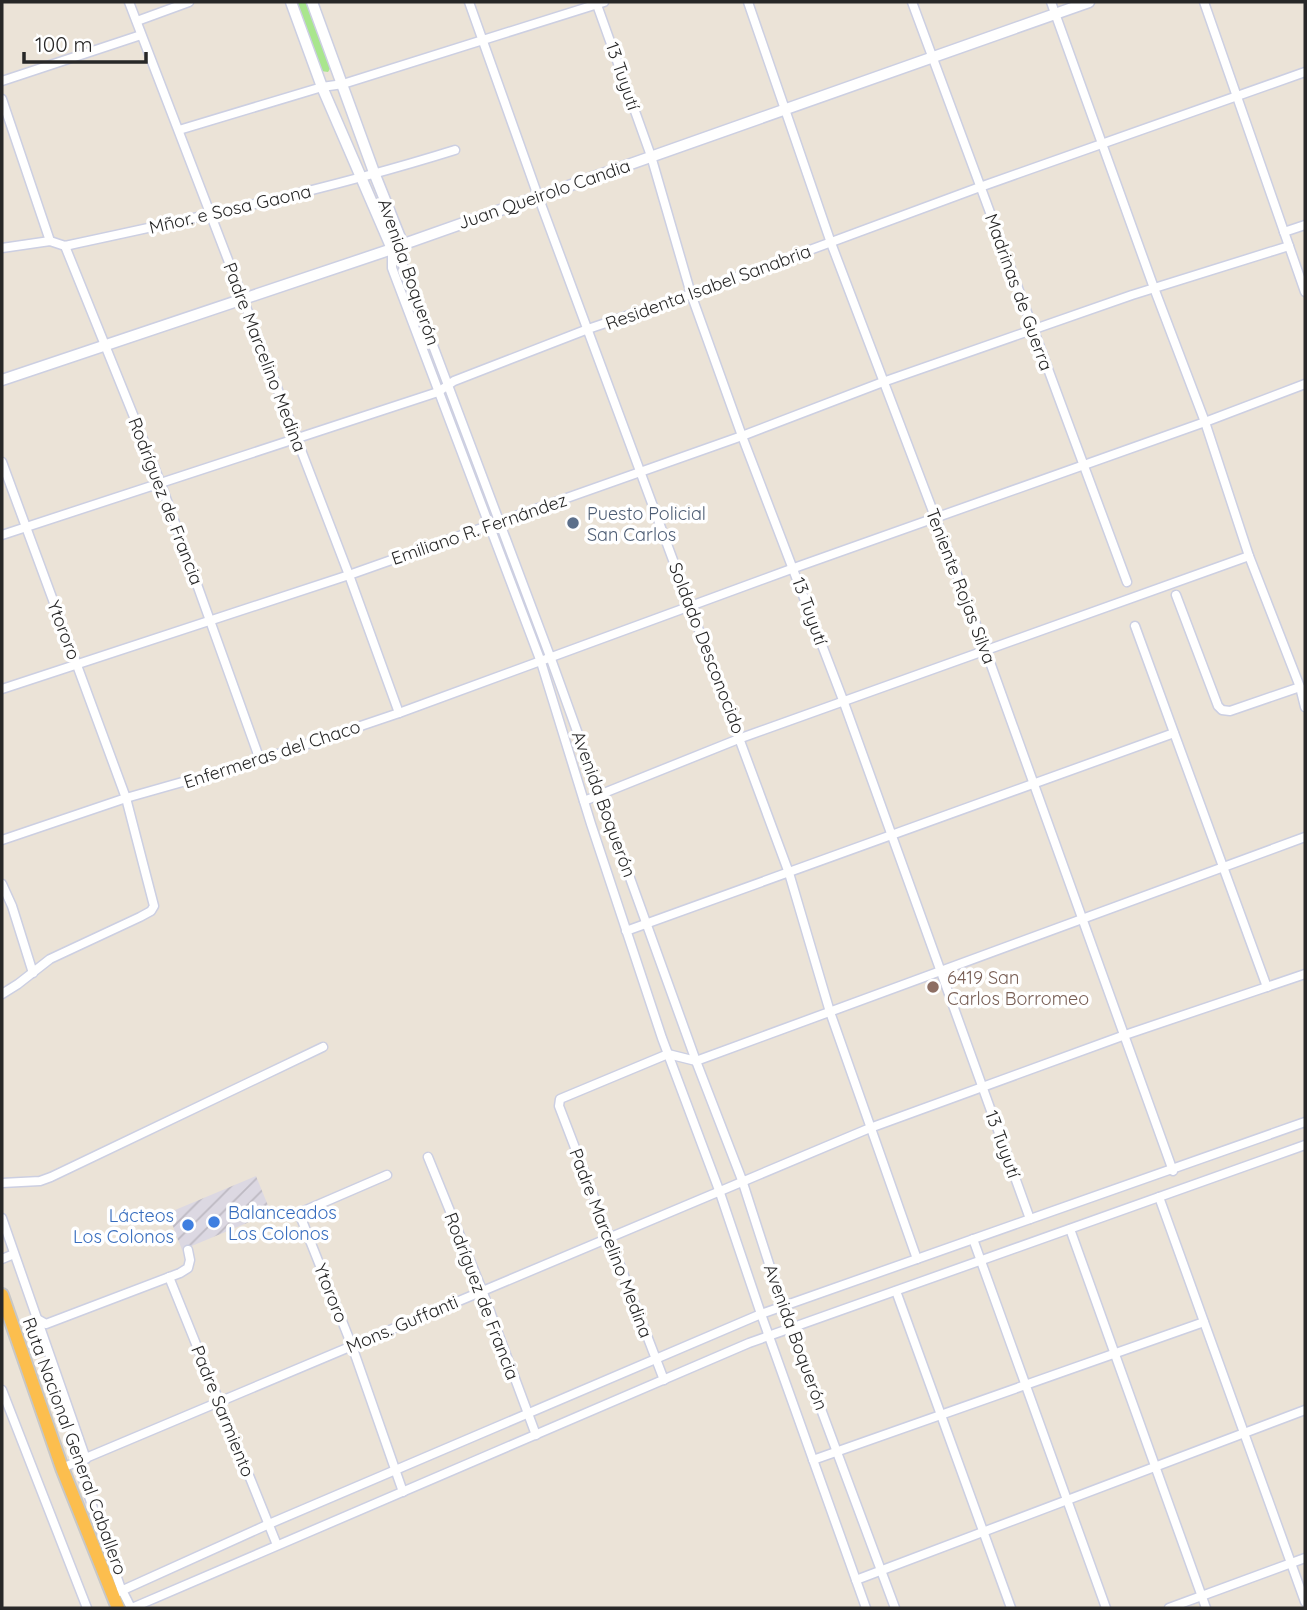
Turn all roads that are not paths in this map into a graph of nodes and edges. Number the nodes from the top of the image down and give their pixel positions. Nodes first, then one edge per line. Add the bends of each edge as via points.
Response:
1 (129, 2) edge
2 (189, 2) edge
3 (291, 2) edge
4 (312, 2) edge
5 (469, 2) edge
6 (748, 2) edge
7 (912, 2) edge
8 (1051, 2) edge
9 (1089, 2) edge
10 (1204, 2) edge
11 (599, 3) edge
12 (1056, 13) junction
13 (137, 21) junction
14 (141, 35) junction
15 (483, 41) junction
16 (932, 56) junction
17 (1305, 72) edge
18 (2, 81) edge
19 (343, 84) junction
20 (322, 87) junction
21 (1237, 98) junction
22 (2, 99) edge
23 (784, 110) junction
24 (179, 130) junction
25 (1102, 145) junction
26 (455, 150) dead end
27 (651, 156) junction
28 (375, 175) junction
29 (362, 178) junction
30 (980, 187) junction
31 (538, 196) junction
32 (210, 215) junction
33 (1305, 225) edge
34 (1284, 232) junction
35 (50, 241) junction
36 (831, 243) junction
37 (403, 245) junction
38 (65, 246) junction
39 (1289, 246) junction
40 (2, 248) edge
41 (392, 249) junction
42 (1154, 288) junction
43 (1305, 292) edge
44 (691, 294) junction
45 (243, 298) junction
46 (588, 329) junction
47 (1033, 331) junction
48 (106, 345) junction
49 (2, 380) edge
50 (883, 382) junction
51 (1305, 384) edge
52 (448, 385) junction
53 (438, 391) junction
54 (1205, 422) junction
55 (742, 436) junction
56 (296, 439) junction
57 (2, 462) edge
58 (1082, 466) junction
59 (641, 472) junction
60 (160, 484) junction
61 (935, 519) junction
62 (500, 522) junction
63 (489, 526) junction
64 (26, 527) junction
65 (2, 535) edge
66 (1249, 556) junction
67 (794, 568) junction
68 (349, 575) junction
69 (1126, 582) dead end
70 (1176, 595) dead end
71 (691, 606) junction
72 (211, 621) junction
73 (1135, 626) dead end
74 (986, 651) junction
75 (551, 659) junction
76 (541, 662) junction
77 (77, 664) junction
78 (1300, 687) junction
79 (2, 689) edge
80 (843, 700) junction
81 (1305, 707) edge
82 (399, 713) junction
83 (1174, 733) junction
84 (741, 738) junction
85 (260, 760) junction
86 (1035, 785) junction
87 (600, 793) junction
88 (126, 798) junction
89 (584, 800) junction
90 (891, 835) junction
91 (1305, 837) edge
92 (2, 840) edge
93 (1223, 869) junction
94 (789, 873) junction
95 (2, 884) edge
96 (1082, 919) junction
97 (647, 924) junction
98 (626, 931) junction
99 (941, 971) junction
100 (33, 973) junction
101 (1305, 974) edge
102 (1267, 987) junction
103 (2, 994) edge
104 (830, 1012) junction
105 (1125, 1035) junction
106 (323, 1047) dead end
107 (668, 1054) junction
108 (696, 1061) junction
109 (983, 1088) junction
110 (1305, 1122) edge
111 (870, 1128) junction
112 (1305, 1145) edge
113 (428, 1157) dead end
114 (1173, 1171) junction
115 (387, 1175) dead end
116 (743, 1180) junction
117 (2, 1183) edge
118 (719, 1190) junction
119 (1159, 1197) junction
120 (2, 1218) edge
121 (1030, 1219) junction
122 (1070, 1228) junction
123 (610, 1236) junction
124 (973, 1239) junction
125 (188, 1250) dead end
126 (14, 1254) junction
127 (2, 1259) edge
128 (916, 1259) junction
129 (980, 1261) junction
130 (169, 1277) junction
131 (482, 1290) junction
132 (896, 1290) junction
133 (2, 1295) edge
134 (783, 1307) junction
135 (761, 1314) junction
136 (39, 1320) junction
137 (1204, 1322) junction
138 (791, 1328) junction
139 (769, 1336) junction
140 (352, 1346) junction
141 (1114, 1352) junction
142 (655, 1359) junction
143 (664, 1380) junction
144 (1026, 1386) junction
145 (2, 1390) edge
146 (219, 1402) junction
147 (1305, 1410) edge
148 (527, 1413) junction
149 (940, 1416) junction
150 (1244, 1433) junction
151 (536, 1435) junction
152 (838, 1452) junction
153 (81, 1460) junction
154 (813, 1460) junction
155 (1155, 1466) junction
156 (62, 1468) junction
157 (396, 1470) junction
158 (403, 1492) junction
159 (1067, 1501) junction
160 (269, 1524) junction
161 (984, 1532) junction
162 (277, 1545) junction
163 (1305, 1558) edge
164 (1291, 1563) junction
165 (881, 1571) junction
166 (856, 1580) junction
167 (117, 1593) junction
168 (1202, 1597) junction
169 (1305, 1602) edge
170 (87, 1608) edge
171 (118, 1608) edge
172 (132, 1608) edge
173 (866, 1608) edge
174 (895, 1608) edge
175 (1011, 1608) edge
176 (1106, 1608) edge
177 (1169, 1608) edge
178 (1206, 1608) edge

1 - 13 street, Padre Marcelino Medina
2 - 13 street
3 - 20 street, Avenida Boquerón
4 - 19 street, Avenida Boquerón
5 - 15 street, Soldado Desconocido
6 - 23 street, Teniente Rojas Silva
7 - 16 street, Madrinas de Guerra
8 - 12 street
9 - 12 street, Juan Queirolo Candia
10 - 21 street
11 - 15 street
11 - 27 street, 13 Tuyutí
12 - 16 street, Juan Queirolo Candia
12 - 25 street
13 - 14 street, Padre Marcelino Medina
14 - 18 street
14 - 24 street, Padre Marcelino Medina
15 - 19 street
15 - 31 street, Soldado Desconocido
16 - 23 street, Juan Queirolo Candia
16 - 30 street, Madrinas de Guerra
17 - 21 street, Residenta Isabel Sanabria
19 - 20 street
19 - 28 street, Avenida Boquerón
20 - 24 street
20 - 29 street, Avenida Boquerón
21 - 25 street, Residenta Isabel Sanabria
21 - 34 street
22 - 35 street
23 - 27 street, Juan Queirolo Candia
23 - 36 street, Teniente Rojas Silva
24 - 32 street, Padre Marcelino Medina
25 - 30 street, Residenta Isabel Sanabria
25 - 42 street
26 - 28 street, Mñor. e Sosa Gaona
27 - 31 street, Juan Queirolo Candia
27 - 44 street, 13 Tuyutí
28 - 29 street, Mñor. e Sosa Gaona
28 - 37 street, Avenida Boquerón
29 - 32 street, Mñor. e Sosa Gaona
29 - 41 street, Avenida Boquerón
30 - 36 street, Residenta Isabel Sanabria
30 - 47 street, Madrinas de Guerra
31 - 37 street, Juan Queirolo Candia
31 - 46 street, Soldado Desconocido
32 - 38 street, Mñor. e Sosa Gaona
32 - 45 street, Padre Marcelino Medina
33 - 34 street
34 - 39 street
35 - 38 street
35 - 40 street
36 - 44 street, Residenta Isabel Sanabria
36 - 50 street, Teniente Rojas Silva
37 - 41 street, Juan Queirolo Candia
37 - 52 street, Avenida Boquerón via 402,263
38 - 48 street, Rodríguez de Francia
39 - 42 street, Emiliano R. Fernández
39 - 43 street
41 - 45 street, Juan Queirolo Candia
41 - 53 street, Avenida Boquerón via 392,268
42 - 47 street, Emiliano R. Fernández
42 - 54 street
44 - 46 street, Residenta Isabel Sanabria
44 - 55 street, 13 Tuyutí
45 - 48 street, Juan Queirolo Candia
45 - 56 street, Padre Marcelino Medina
46 - 52 street, Residenta Isabel Sanabria
46 - 59 street, Soldado Desconocido
47 - 50 street, Emiliano R. Fernández
47 - 58 street, Madrinas de Guerra
48 - 49 street, Juan Queirolo Candia
48 - 60 street, Rodríguez de Francia
50 - 55 street, Emiliano R. Fernández
50 - 61 street, Teniente Rojas Silva
51 - 54 street, Enfermeras del Chaco
52 - 53 street, Residenta Isabel Sanabria
52 - 62 street, Avenida Boquerón
53 - 56 street, Residenta Isabel Sanabria
53 - 63 street, Avenida Boquerón
54 - 58 street, Enfermeras del Chaco
54 - 66 street
55 - 59 street, Emiliano R. Fernández
55 - 67 street, 13 Tuyutí
56 - 60 street, Residenta Isabel Sanabria
56 - 68 street, Padre Marcelino Medina
57 - 64 street, Ytororo
58 - 61 street, Enfermeras del Chaco
58 - 69 street, Madrinas de Guerra
59 - 62 street, Emiliano R. Fernández
59 - 71 street, Soldado Desconocido
60 - 64 street, Residenta Isabel Sanabria
60 - 72 street, Rodríguez de Francia
61 - 67 street, Enfermeras del Chaco
61 - 74 street, Teniente Rojas Silva
62 - 63 street, Emiliano R. Fernández
62 - 75 street, Avenida Boquerón
63 - 68 street, Emiliano R. Fernández
63 - 76 street, Avenida Boquerón
64 - 65 street, Residenta Isabel Sanabria
64 - 77 street, Ytororo
66 - 74 street
66 - 78 street
67 - 71 street, Enfermeras del Chaco
67 - 80 street, 13 Tuyutí
68 - 72 street, Emiliano R. Fernández
68 - 82 street, Padre Marcelino Medina
70 - 78 street via 1222,710
71 - 75 street, Enfermeras del Chaco
71 - 84 street, Soldado Desconocido
72 - 77 street, Emiliano R. Fernández
72 - 85 street, Rodríguez de Francia
73 - 83 street
74 - 80 street
74 - 86 street, Teniente Rojas Silva
75 - 76 street, Enfermeras del Chaco
75 - 87 street, Avenida Boquerón
76 - 82 street, Enfermeras del Chaco
76 - 89 street, Avenida Boquerón
77 - 79 street, Emiliano R. Fernández
77 - 88 street, Ytororo
78 - 81 street
80 - 84 street
80 - 90 street, 13 Tuyutí
82 - 85 street, Enfermeras del Chaco
83 - 86 street
83 - 93 street
84 - 87 street
84 - 94 street, Soldado Desconocido
85 - 88 street, Enfermeras del Chaco
86 - 90 street
86 - 96 street, Teniente Rojas Silva
87 - 89 street
87 - 97 street, Avenida Boquerón
88 - 92 street, Enfermeras del Chaco
88 - 100 street, Ytororo via 155,906
89 - 98 street, Avenida Boquerón
90 - 94 street
90 - 99 street, 13 Tuyutí
91 - 93 street
93 - 96 street
93 - 102 street
94 - 97 street
94 - 104 street, Soldado Desconocido
95 - 100 street
96 - 99 street
96 - 105 street, Teniente Rojas Silva
97 - 98 street
97 - 108 street, Avenida Boquerón
98 - 107 street, Avenida Boquerón
99 - 104 street
99 - 109 street, 13 Tuyutí
100 - 103 street
101 - 102 street, Mons. Guffanti
102 - 105 street, Mons. Guffanti
104 - 108 street
104 - 111 street, Soldado Desconocido
105 - 109 street, Mons. Guffanti
105 - 114 street, Teniente Rojas Silva
106 - 117 street via 51,1177
107 - 108 street
107 - 118 street, Avenida Boquerón
107 - 123 street, Padre Marcelino Medina via 560,1099
108 - 116 street, Avenida Boquerón
109 - 111 street, Mons. Guffanti
109 - 121 street, 13 Tuyutí
110 - 114 street
111 - 116 street, Mons. Guffanti
111 - 128 street, Soldado Desconocido
112 - 119 street
113 - 131 street, Rodríguez de Francia
114 - 121 street
115 - 140 street, Ytororo via 299,1213
116 - 118 street, Mons. Guffanti
116 - 134 street, Avenida Boquerón
118 - 123 street, Mons. Guffanti
118 - 135 street, Avenida Boquerón
119 - 122 street
119 - 137 street
120 - 126 street
121 - 124 street
122 - 129 street
122 - 141 street
123 - 131 street, Mons. Guffanti
123 - 142 street, Padre Marcelino Medina
124 - 128 street
124 - 129 street
125 - 130 street via 188,1268
126 - 127 street
126 - 136 street
128 - 134 street
129 - 132 street
129 - 144 street
130 - 136 street via 46,1324
130 - 146 street, Padre Sarmiento
131 - 140 street, Mons. Guffanti
131 - 148 street, Rodríguez de Francia
132 - 138 street
132 - 149 street
133 - 156 highway, Ruta Nacional General Caballero
134 - 135 street
134 - 138 street, Avenida Boquerón
135 - 139 street, Avenida Boquerón
135 - 142 street
136 - 153 street
137 - 141 street
137 - 150 street
138 - 139 street
138 - 152 street, Avenida Boquerón
139 - 143 street
139 - 154 street, Avenida Boquerón
140 - 146 street, Mons. Guffanti
140 - 157 street, Ytororo
141 - 144 street
141 - 155 street
142 - 143 street, Padre Marcelino Medina
142 - 148 street
143 - 151 street
144 - 149 street
144 - 159 street
145 - 170 street
146 - 153 street, Mons. Guffanti
146 - 160 street, Padre Sarmiento
147 - 150 street
148 - 151 street, Rodríguez de Francia
148 - 157 street
149 - 152 street
149 - 161 street
150 - 155 street
150 - 164 street
151 - 158 street
152 - 154 street
152 - 165 street, Avenida Boquerón
153 - 156 street, Mons. Guffanti
153 - 167 street
154 - 166 street, Avenida Boquerón
155 - 159 street
155 - 168 street
156 - 167 highway, Ruta Nacional General Caballero
157 - 158 street, Ytororo
157 - 160 street
158 - 162 street
159 - 161 street
159 - 176 street
160 - 162 street, Padre Sarmiento
160 - 167 street
161 - 165 street
161 - 175 street
162 - 172 street
163 - 164 street
164 - 168 street
164 - 169 street
165 - 166 street
165 - 174 street, Avenida Boquerón
166 - 173 street, Avenida Boquerón
167 - 171 highway, Ruta Nacional General Caballero
167 - 172 street
168 - 177 street
168 - 178 street

